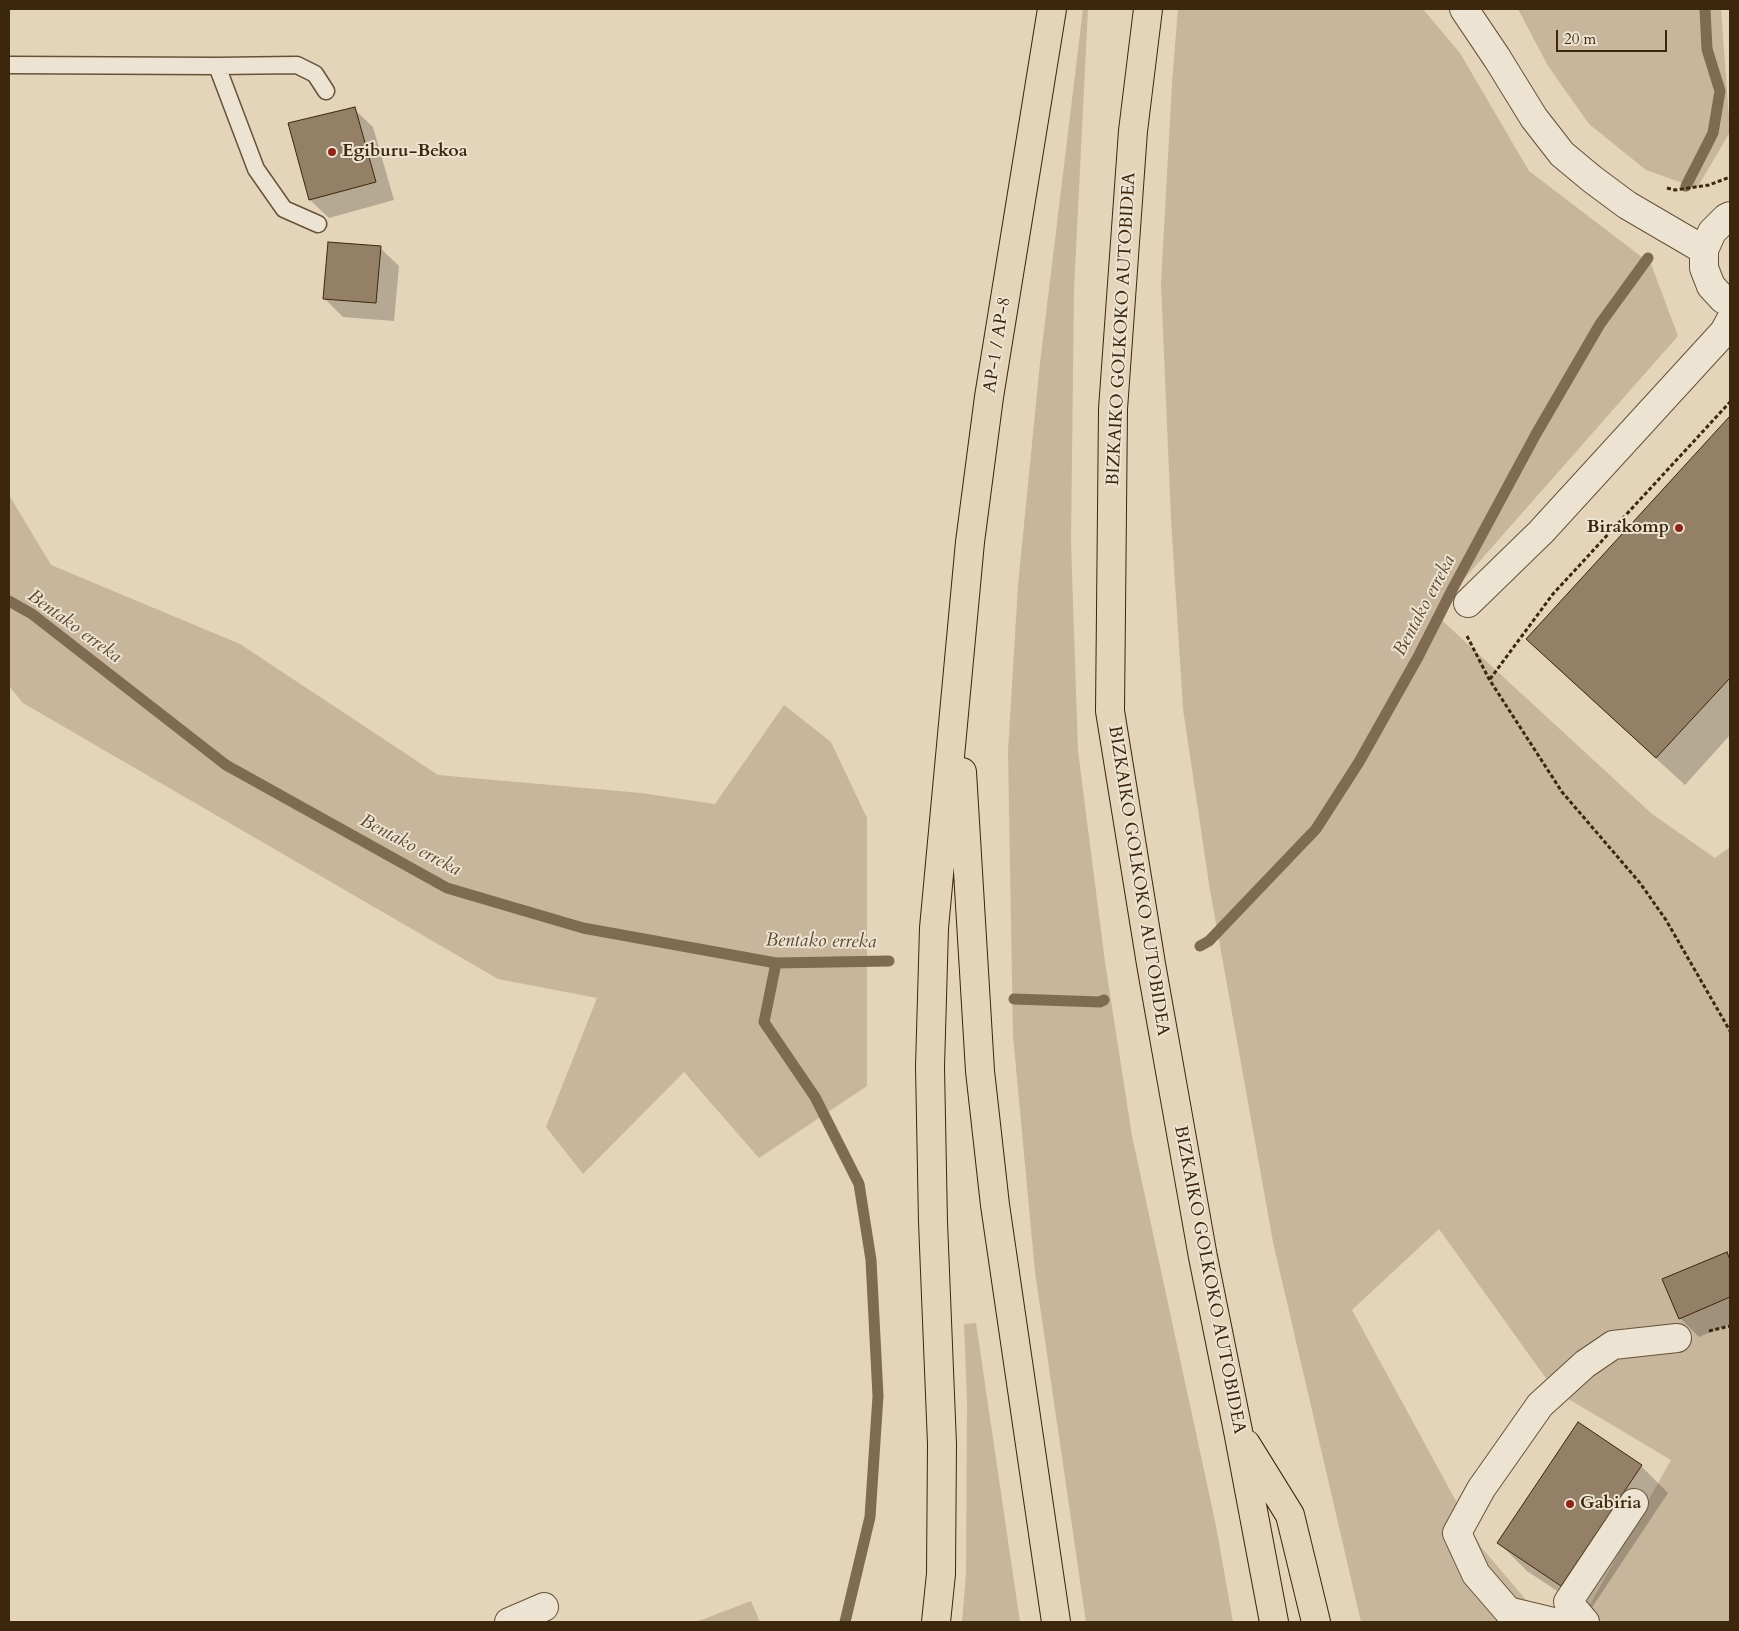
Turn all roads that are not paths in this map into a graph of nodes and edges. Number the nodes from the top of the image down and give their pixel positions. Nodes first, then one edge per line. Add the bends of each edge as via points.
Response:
1 (1052, 9) edge
2 (1148, 9) edge
3 (1464, 9) edge
4 (9, 66) edge
5 (217, 66) junction
6 (326, 91) dead end
7 (1730, 216) edge
8 (318, 224) dead end
9 (1704, 250) junction
10 (1730, 303) edge
11 (1730, 322) edge
12 (1468, 603) road end
13 (956, 683) junction
14 (1677, 1338) dead end
15 (1238, 1431) junction
16 (1634, 1503) dead end
17 (544, 1607) dead end
18 (509, 1622) edge
19 (936, 1622) edge
20 (1056, 1622) edge
21 (1274, 1622) edge
22 (1316, 1622) edge
23 (1554, 1622) edge
24 (1585, 1622) edge

1 - 13 highway, AP-1 / AP-8 via 988,407
2 - 15 highway, BIZKAIKO GOLKOKO AUTOBIDEA via 1133,131 1114,409 1110,711 1152,973 1201,1248
3 - 9 street via 1534,118 1562,154 1627,205
4 - 5 lane
5 - 6 lane via 297,65 315,74
5 - 8 lane via 256,168 284,209
7 - 9 street via 1712,232
9 - 10 street via 1704,268 1711,286
11 - 12 street via 1541,532
13 - 19 highway via 934,928 930,1067 942,1444 941,1574
13 - 20 highway via 980,1071 995,1206
14 - 23 street via 1613,1345 1585,1364 1540,1405 1480,1489 1458,1533 1476,1574 1508,1611
15 - 21 highway, BIZKAIKO GOLKOKO AUTOBIDEA
15 - 22 highway via 1290,1516
16 - 24 street via 1568,1602
17 - 18 street

